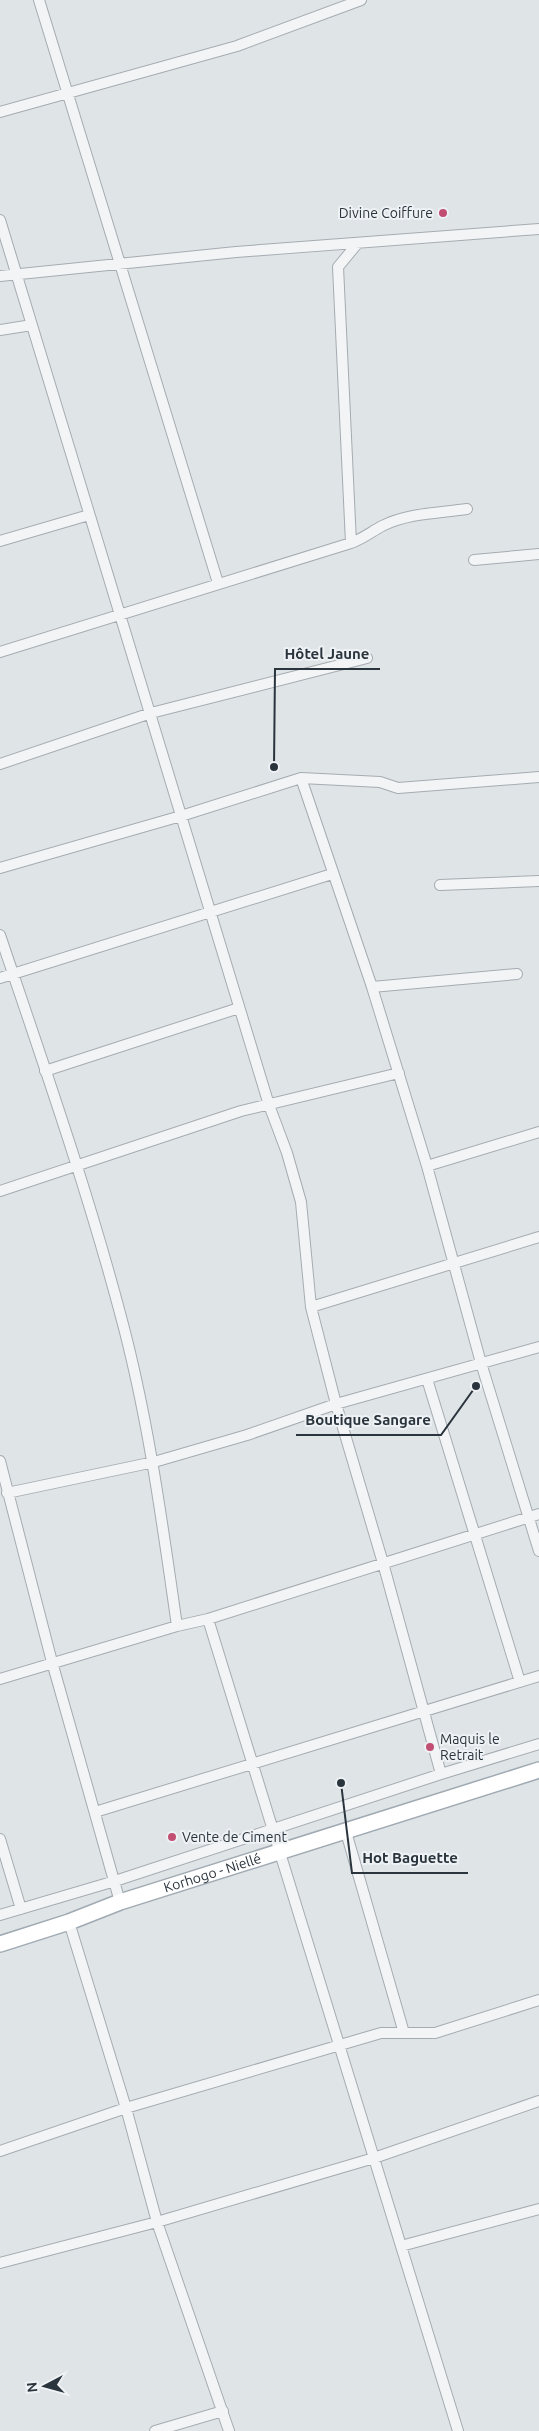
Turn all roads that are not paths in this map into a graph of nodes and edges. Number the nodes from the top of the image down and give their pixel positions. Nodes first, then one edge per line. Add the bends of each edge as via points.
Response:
1 (38, 0) edge
2 (361, 0) edge
3 (66, 94) junction
4 (0, 112) edge
5 (0, 220) edge
6 (539, 229) edge
7 (358, 244) junction
8 (118, 264) junction
9 (16, 274) junction
10 (0, 276) edge
11 (32, 325) junction
12 (0, 330) edge
13 (467, 509) dead end
14 (89, 514) junction
15 (0, 541) edge
16 (351, 543) junction
17 (539, 554) edge
18 (474, 560) dead end
19 (218, 583) junction
20 (119, 613) junction
21 (0, 652) edge
22 (367, 658) dead end
23 (151, 713) junction
24 (0, 764) edge
25 (539, 777) edge
26 (301, 778) junction
27 (181, 816) junction
28 (0, 868) edge
29 (332, 874) junction
30 (539, 881) edge
31 (440, 885) dead end
32 (210, 911) junction
33 (0, 935) edge
34 (13, 974) junction
35 (517, 974) dead end
36 (0, 978) edge
37 (372, 987) junction
38 (239, 1008) junction
39 (45, 1072) junction
40 (398, 1073) junction
41 (269, 1105) junction
42 (539, 1132) edge
43 (76, 1166) junction
44 (427, 1166) junction
45 (0, 1191) edge
46 (539, 1237) edge
47 (453, 1262) junction
48 (311, 1307) junction
49 (539, 1347) edge
50 (481, 1363) junction
51 (427, 1379) junction
52 (336, 1404) junction
53 (0, 1461) edge
54 (154, 1462) junction
55 (2, 1480) edge
56 (7, 1493) junction
57 (534, 1515) edge
58 (474, 1535) junction
59 (539, 1551) edge
60 (383, 1563) junction
61 (208, 1619) junction
62 (177, 1626) junction
63 (52, 1662) junction
64 (539, 1676) edge
65 (0, 1678) edge
66 (520, 1682) junction
67 (424, 1713) junction
68 (539, 1744) edge
69 (253, 1765) junction
70 (539, 1770) edge
71 (441, 1774) junction
72 (95, 1812) junction
73 (272, 1830) junction
74 (346, 1832) junction
75 (0, 1839) edge
76 (279, 1854) junction
77 (115, 1882) junction
78 (120, 1902) junction
79 (21, 1909) junction
80 (0, 1916) edge
81 (69, 1922) junction
82 (0, 1944) edge
83 (539, 2000) edge
84 (404, 2033) junction
85 (340, 2046) junction
86 (539, 2101) edge
87 (126, 2108) junction
88 (0, 2151) edge
89 (374, 2158) junction
90 (539, 2209) edge
91 (157, 2222) junction
92 (401, 2246) junction
93 (0, 2263) edge
94 (223, 2410) junction
95 (155, 2431) edge
96 (229, 2431) edge
97 (458, 2431) edge

1 - 3 street
2 - 3 street via 237,46
3 - 4 street
3 - 8 street
5 - 9 street
6 - 7 street
7 - 8 street
7 - 16 street via 338,268
8 - 9 street
8 - 19 street
9 - 10 street
9 - 11 street
11 - 12 street
11 - 14 street
13 - 16 street via 412,516 381,526 368,537
14 - 15 street
14 - 20 street
16 - 19 street
17 - 18 street
19 - 20 street
20 - 21 street
20 - 23 street
22 - 23 street
23 - 24 street
23 - 27 street
25 - 26 street via 398,788 380,782
26 - 27 street
26 - 29 street
27 - 28 street
27 - 32 street
29 - 32 street
29 - 37 street
30 - 31 street
32 - 34 street
32 - 38 street
33 - 34 street
34 - 36 street
34 - 39 street
35 - 37 street
37 - 40 street
38 - 39 street
38 - 41 street
39 - 43 street
40 - 41 street
40 - 44 street
41 - 43 street via 241,1111
41 - 48 street via 301,1202
42 - 44 street
43 - 45 street
43 - 54 street via 120,1314
44 - 47 street
46 - 47 street
47 - 48 street
47 - 50 street
48 - 52 street
49 - 50 street
50 - 51 street
50 - 57 street
51 - 52 street
51 - 58 street
52 - 54 street via 247,1435
52 - 60 street
53 - 55 street
54 - 56 street
54 - 62 street
55 - 56 street
56 - 63 street
57 - 58 street
57 - 59 street
58 - 60 street
58 - 66 street
60 - 61 street
60 - 67 street
61 - 62 street
61 - 69 street
62 - 63 street
63 - 65 street
63 - 72 street
64 - 66 street
66 - 67 street
67 - 69 street
67 - 71 street
68 - 71 street
69 - 72 street
69 - 73 street
70 - 74 main road, Korhogo - Niellé
71 - 73 street
72 - 77 street
73 - 76 street
73 - 77 street
74 - 76 main road, Korhogo - Niellé
74 - 84 street
75 - 79 street
76 - 78 main road, Korhogo - Niellé
76 - 85 street
77 - 78 street
77 - 79 street
78 - 81 main road, Korhogo - Niellé
79 - 80 street
81 - 82 main road, Korhogo - Niellé
81 - 87 street
83 - 84 street via 435,2032
84 - 85 street via 381,2033
85 - 87 street
85 - 89 street
86 - 89 street
87 - 88 street
87 - 91 street
89 - 91 street
89 - 92 street
90 - 92 street
91 - 93 street
91 - 94 street
92 - 97 street
94 - 95 street
94 - 96 street

